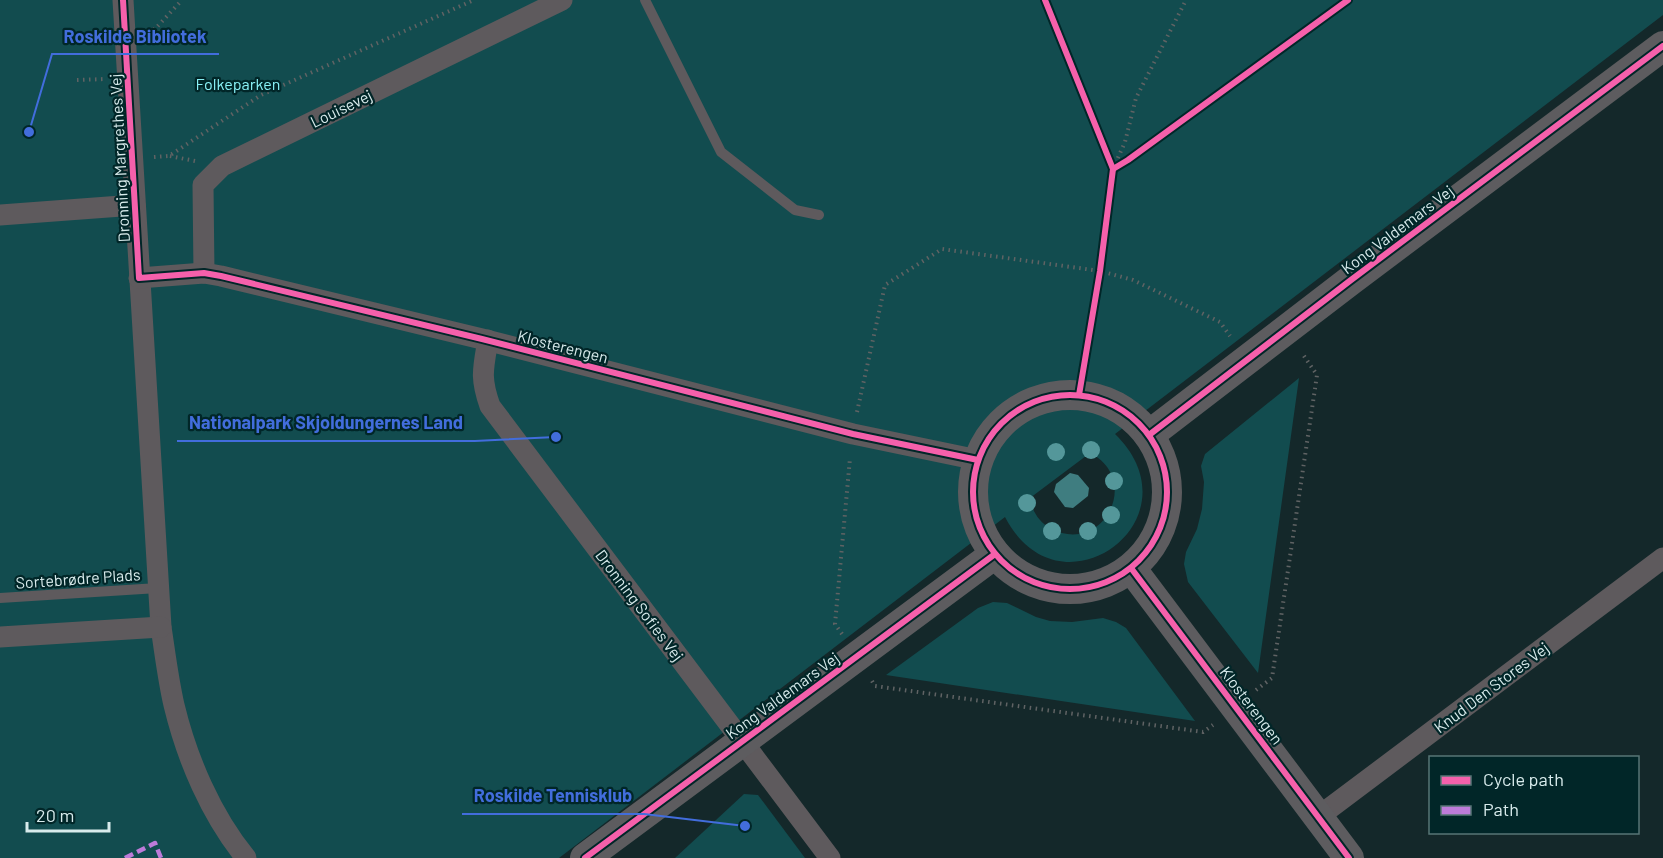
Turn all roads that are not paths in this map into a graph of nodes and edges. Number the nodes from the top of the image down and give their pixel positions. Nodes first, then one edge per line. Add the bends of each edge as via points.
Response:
1 (123, 0) edge
2 (562, 0) edge
3 (645, 0) edge
4 (1663, 46) edge
5 (135, 205) junction
6 (0, 215) edge
7 (819, 215) dead end
8 (204, 273) junction
9 (139, 278) junction
10 (488, 340) junction
11 (1149, 435) junction
12 (978, 460) junction
13 (995, 554) junction
14 (1663, 558) edge
15 (1131, 568) junction
16 (158, 588) junction
17 (0, 598) edge
18 (161, 627) junction
19 (0, 637) edge
20 (742, 742) junction
21 (1318, 816) junction
22 (238, 856) edge
23 (585, 858) edge
24 (830, 858) edge
25 (1349, 858) edge

1 - 5 street, Dronning Margrethes Vej
2 - 8 street, Louisevej via 222,166 203,185
3 - 7 lane via 721,152 795,210
4 - 11 main road, Kong Valdemars Vej
5 - 6 street
5 - 9 street, Dronning Margrethes Vej
8 - 9 street, Klosterengen
8 - 10 street, Klosterengen
9 - 16 street, Dronning Margrethes Vej
10 - 12 street, Klosterengen via 852,434
10 - 20 street, Dronning Sofies Vej via 482,371 490,406
11 - 12 main road via 1130,415 1106,402 1079,395 1047,398 1017,410 994,432
11 - 15 main road via 1162,461 1167,490 1163,519 1151,546
12 - 13 main road via 973,484 974,509
13 - 15 main road via 1018,574 1046,586 1076,590 1105,583
13 - 20 main road, Kong Valdemars Vej
14 - 21 street, Knud Den Stores Vej
15 - 21 main road, Klosterengen
16 - 17 lane, Sortebrødre Plads
16 - 18 street, Dronning Margrethes Vej
18 - 19 street
18 - 22 street, Dronning Margrethes Vej via 174,705 186,745
20 - 23 main road, Kong Valdemars Vej
20 - 24 street, Dronning Sofies Vej
21 - 25 main road, Klosterengen

